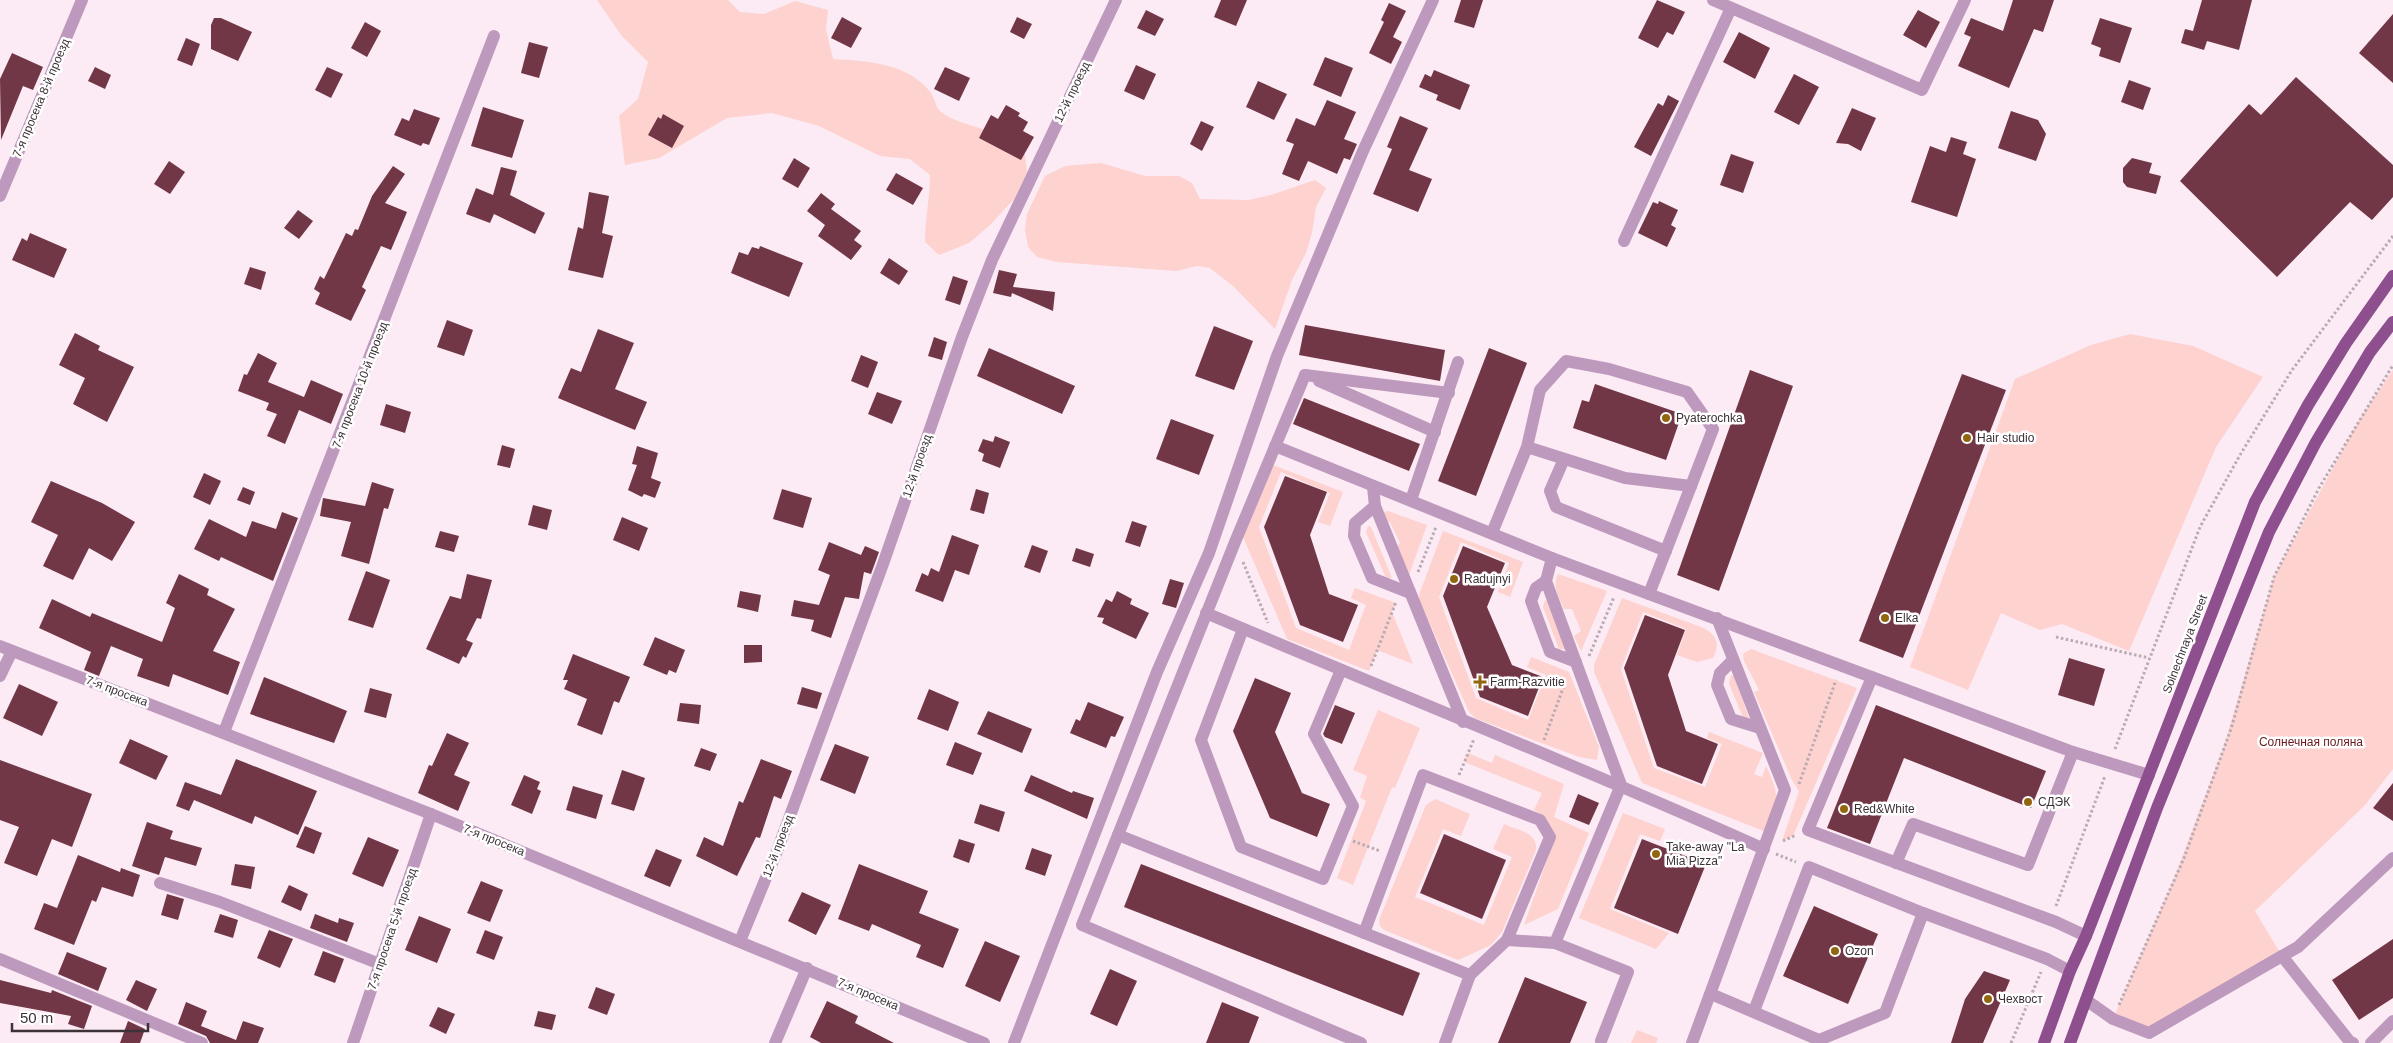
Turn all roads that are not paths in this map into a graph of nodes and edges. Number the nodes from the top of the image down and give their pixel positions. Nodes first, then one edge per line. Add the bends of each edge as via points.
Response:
1 (82, 0) edge
2 (1116, 0) edge
3 (1433, 0) edge
4 (1713, 0) edge
5 (1965, 0) edge
6 (1730, 8) junction
7 (494, 36) dead end
8 (0, 196) edge
9 (1624, 241) dead end
10 (2393, 276) edge
11 (2393, 322) edge
12 (1458, 362) dead end
13 (1306, 375) junction
14 (1449, 393) junction
15 (1435, 432) junction
16 (1275, 446) junction
17 (1528, 447) junction
18 (1564, 458) junction
19 (1691, 486) junction
20 (1373, 487) junction
21 (1411, 500) junction
22 (1375, 506) junction
23 (1492, 533) junction
24 (1666, 551) junction
25 (1552, 558) junction
26 (1546, 582) junction
27 (1406, 591) junction
28 (1649, 594) junction
29 (1206, 613) junction
30 (1717, 618) junction
31 (1243, 629) junction
32 (6, 648) edge
33 (1733, 660) junction
34 (1575, 662) junction
35 (1341, 670) junction
36 (0, 676) edge
37 (1872, 677) junction
38 (1463, 722) junction
39 (1760, 728) junction
40 (224, 732) junction
41 (2073, 752) junction
42 (2149, 775) junction
43 (1621, 785) junction
44 (431, 814) junction
45 (1118, 835) junction
46 (1764, 849) junction
47 (2393, 858) edge
48 (1896, 864) junction
49 (160, 883) dead end
50 (1923, 913) junction
51 (1364, 933) junction
52 (2086, 936) junction
53 (1507, 940) junction
54 (740, 941) junction
55 (1555, 943) junction
56 (2282, 956) junction
57 (0, 959) edge
58 (380, 964) junction
59 (807, 968) junction
60 (2070, 971) junction
61 (1470, 974) junction
62 (1711, 994) junction
63 (2086, 1000) junction
64 (1754, 1011) junction
65 (2393, 1021) edge
66 (1601, 1041) dead end
67 (1820, 1041) edge
68 (202, 1043) edge
69 (353, 1043) edge
70 (775, 1043) edge
71 (984, 1043) edge
72 (1014, 1043) edge
73 (1361, 1043) edge
74 (1445, 1043) edge
75 (1692, 1043) edge
76 (2044, 1043) edge
77 (2070, 1043) edge
78 (2354, 1043) edge
79 (2371, 1043) edge

1 - 8 street, 7-я просека 8-й проезд
2 - 54 street, 12-й проезд via 989,269 777,852
3 - 72 street via 1363,151 1277,356 1209,553 1157,672
4 - 6 street
5 - 6 street via 1922,90
6 - 9 street
7 - 40 street, 7-я просека 10-й проезд
10 - 42 main road, Solnechnaya Street via 2341,351 2255,502
11 - 63 main road via 2370,352 2316,442 2269,532 2157,808
12 - 14 street
13 - 14 street
13 - 15 street
13 - 16 street
14 - 15 street
15 - 21 street
16 - 20 street
16 - 29 street
17 - 18 street
17 - 19 street via 1540,390 1566,361 1609,369 1687,392 1714,429
17 - 23 street
18 - 19 street via 1624,478
18 - 24 street via 1550,491 1556,507
19 - 24 street
20 - 21 street
20 - 22 street
21 - 23 street
22 - 27 street
22 - 27 street via 1355,523 1354,536 1372,578
23 - 25 street
24 - 28 street
25 - 26 street
25 - 28 street
26 - 34 street
26 - 34 street via 1536,588 1531,601 1550,652
27 - 38 street
28 - 30 street
29 - 31 street
29 - 45 street
30 - 33 street
30 - 37 street
31 - 35 street
31 - 35 street via 1201,740 1241,847 1323,879 1353,806 1314,734
32 - 36 street
32 - 40 street, 7-я просека
33 - 39 street
33 - 39 street via 1720,673 1718,685 1731,719
34 - 43 street
35 - 38 street
37 - 41 street
37 - 48 street via 1808,830
38 - 43 street
39 - 46 street via 1785,790
40 - 44 street, 7-я просека
41 - 42 street
41 - 48 street via 2028,865 1913,824
42 - 52 main road, Solnechnaya Street
43 - 46 street
43 - 55 street
44 - 54 street, 7-я просека
44 - 58 street, 7-я просека 5-й проезд
45 - 51 street
45 - 73 street via 1082,925
46 - 62 street
47 - 56 street via 2298,946
48 - 52 street
49 - 58 street via 220,902
50 - 60 street via 2047,959
50 - 64 street via 1809,867
50 - 67 street via 1885,1013
51 - 53 street via 1424,775 1540,820 1550,837
51 - 61 street
52 - 60 main road, Solnechnaya Street
53 - 55 street
53 - 61 street
54 - 59 street, 7-я просека
55 - 66 street via 1628,972
56 - 63 street via 2150,1033 2113,1019
56 - 78 street
57 - 68 street
58 - 69 street, 7-я просека 5-й проезд
59 - 70 street
59 - 71 street, 7-я просека
60 - 76 main road, Solnechnaya Street
61 - 74 street
62 - 64 street
62 - 75 street
63 - 77 main road
64 - 67 street
65 - 79 street

